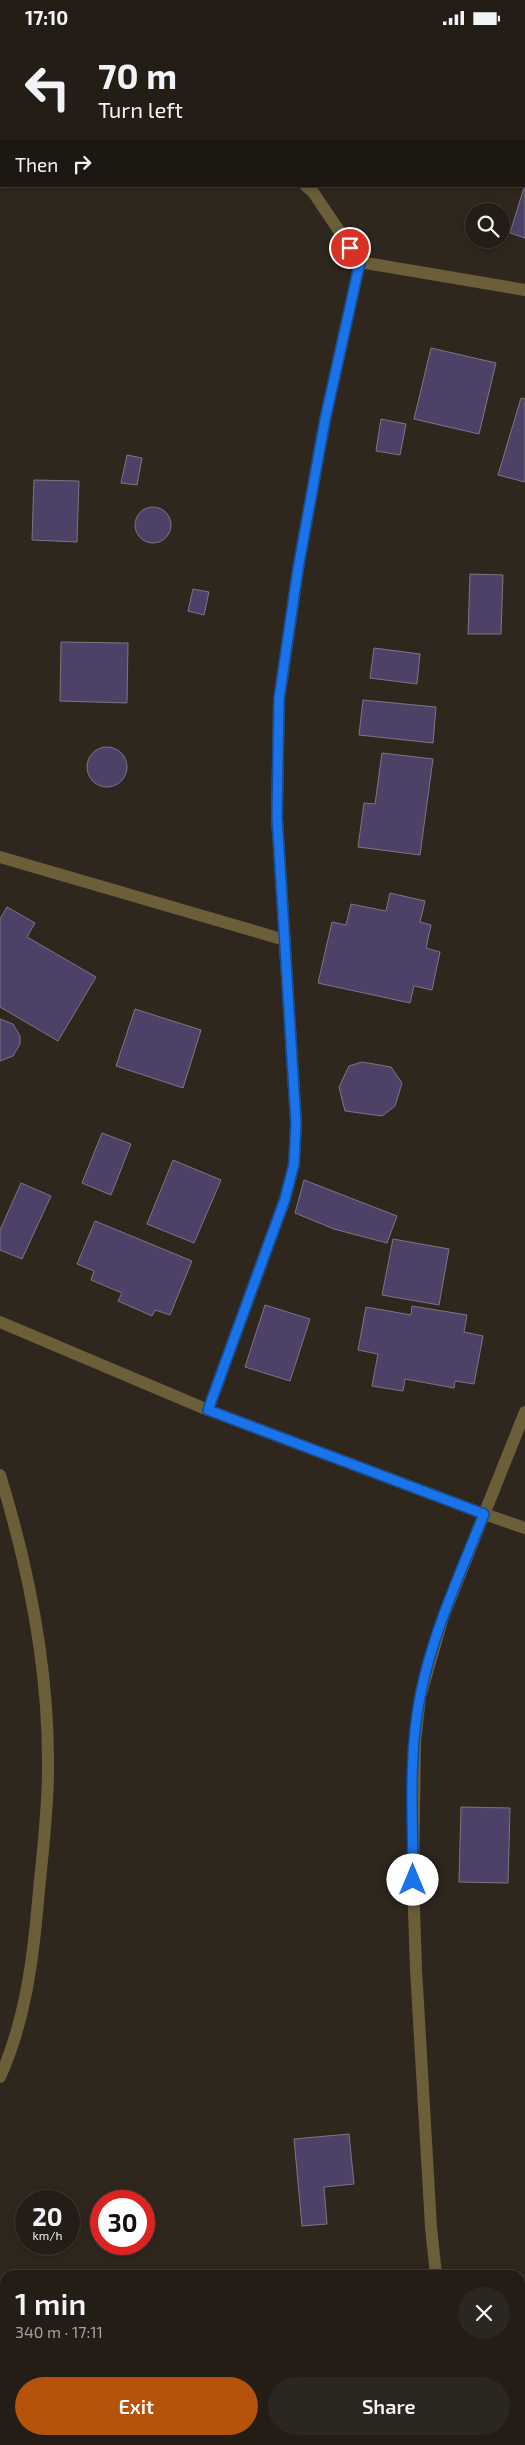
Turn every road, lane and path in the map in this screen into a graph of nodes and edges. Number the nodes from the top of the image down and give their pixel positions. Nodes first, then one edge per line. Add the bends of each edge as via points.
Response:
1 (307, 187) edge
2 (360, 262) junction
3 (525, 290) edge
4 (0, 857) edge
5 (285, 940) junction
6 (0, 1322) edge
7 (208, 1410) junction
8 (525, 1412) edge
9 (0, 1475) edge
10 (484, 1514) junction
11 (525, 1528) edge
12 (0, 2077) edge
13 (435, 2270) edge

1 - 2 street
2 - 3 street
2 - 5 street via 325,420 279,699 277,817
4 - 5 street
5 - 7 street via 296,1123 294,1164 285,1199
6 - 7 street
7 - 10 street
8 - 10 street
9 - 12 street via 29,1588 45,1692 48,1769 34,1947 19,2027
10 - 11 street
10 - 13 street via 443,1617 420,1697 415,1742 415,1939

